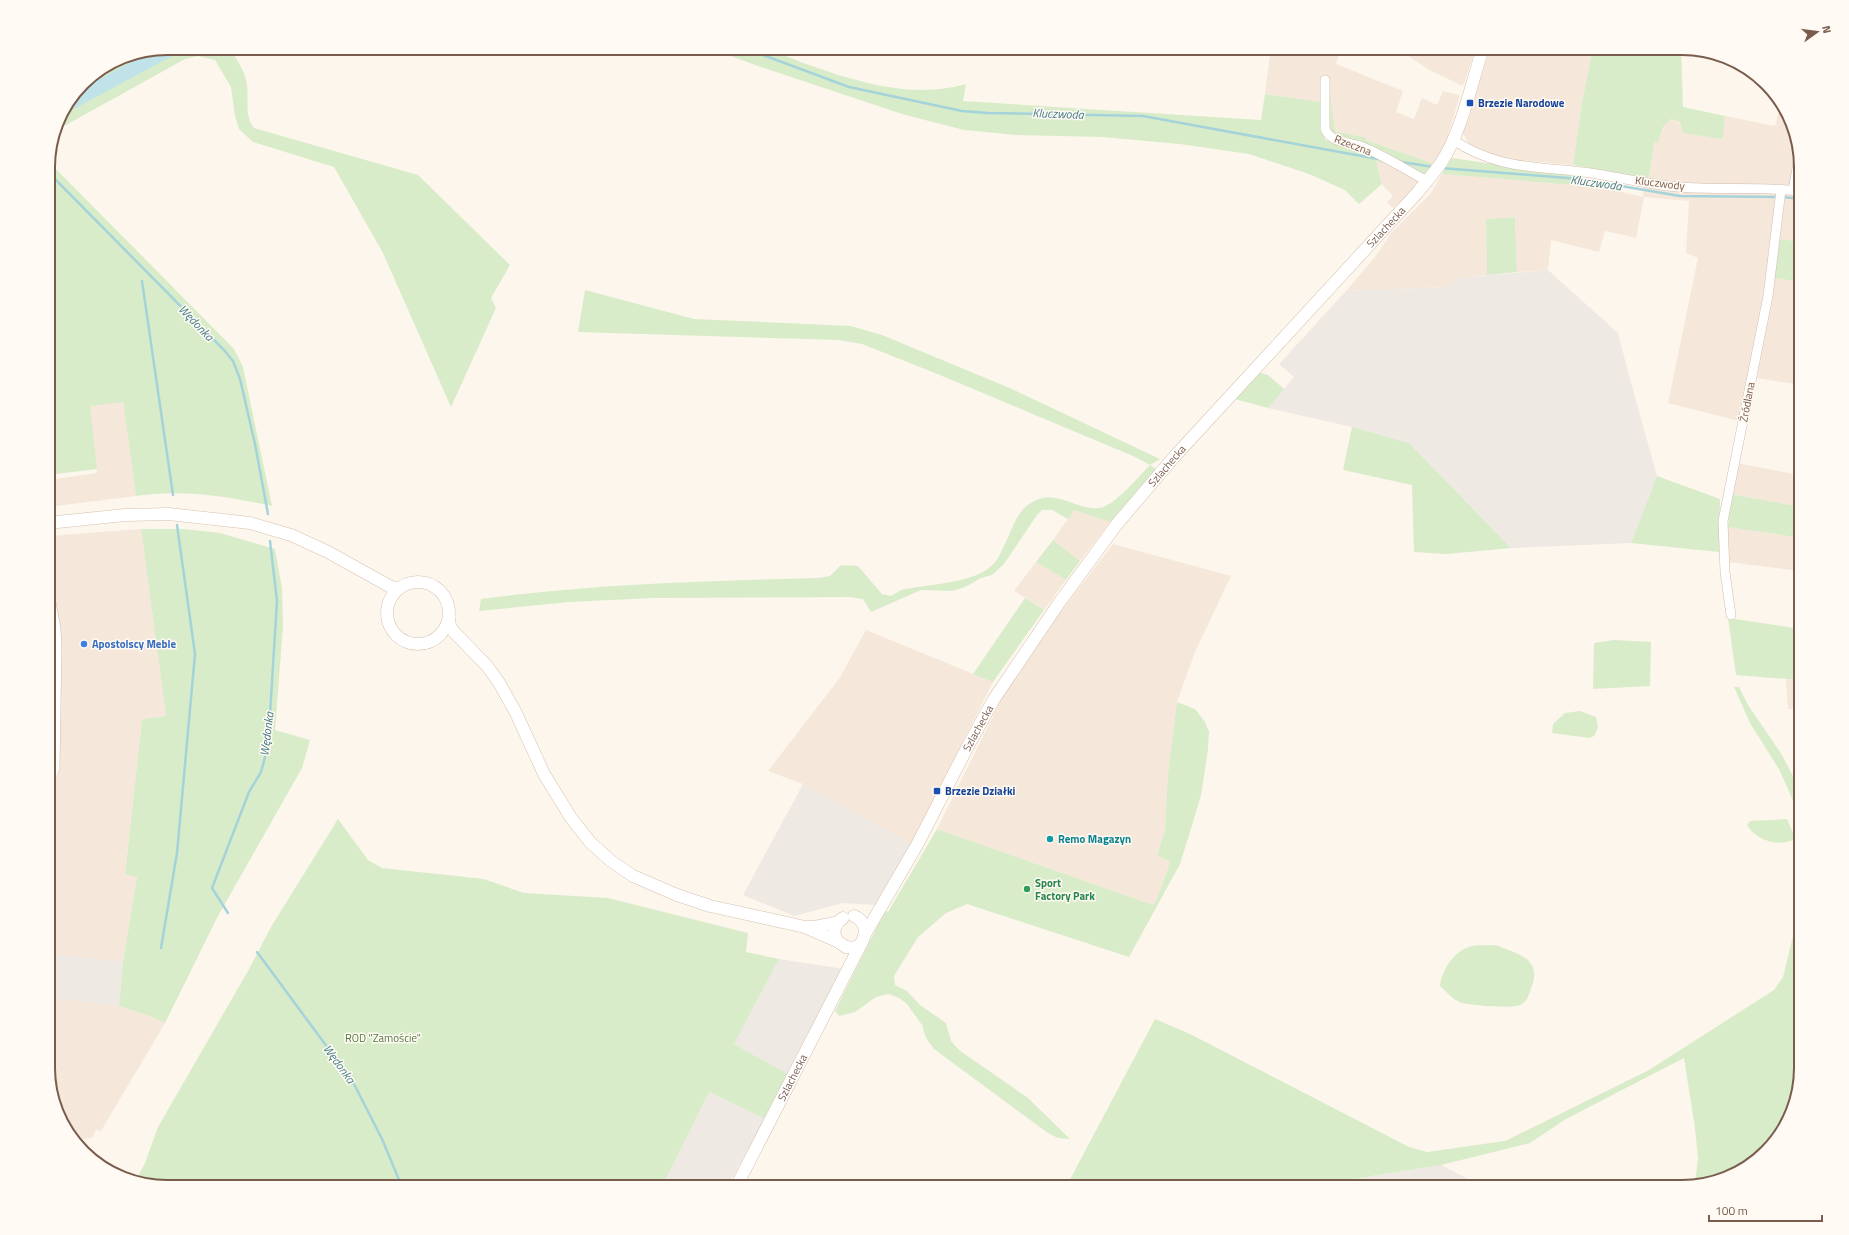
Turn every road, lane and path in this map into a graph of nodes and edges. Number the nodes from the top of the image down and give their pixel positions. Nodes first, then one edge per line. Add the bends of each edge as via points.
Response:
1 (1481, 55) edge
2 (1325, 80) dead end
3 (1453, 140) junction
4 (1429, 179) junction
5 (1781, 191) junction
6 (1794, 191) edge
7 (55, 522) edge
8 (369, 575) junction
9 (400, 588) junction
10 (389, 603) junction
11 (1731, 616) dead end
12 (449, 619) junction
13 (55, 623) edge
14 (432, 641) junction
15 (466, 646) junction
16 (55, 768) edge
17 (879, 909) junction
18 (854, 916) junction
19 (838, 922) junction
20 (804, 927) junction
21 (863, 940) junction
22 (840, 943) junction
23 (848, 968) junction
24 (740, 1180) edge

1 - 3 street, Szlachecka
2 - 4 street, Rzeczna via 1325,129 1328,135 1363,147
3 - 4 street, Szlachecka
3 - 5 street, Kluczwody via 1469,151 1490,160 1523,166 1583,172 1676,187
4 - 17 street, Szlachecka via 1175,456 1117,524 1017,663 991,705 917,845
5 - 6 street, Kluczwody
5 - 11 street, Źródlana via 1768,296 1723,521 1724,572
7 - 8 street via 125,515 169,514 250,523 291,535
8 - 9 street via 391,587
8 - 10 street via 388,598
9 - 10 street
9 - 12 street via 419,582 436,588 447,602
10 - 14 street via 388,622 395,634 416,644
12 - 14 street via 445,630
12 - 15 street via 450,626
13 - 16 street
14 - 15 street via 449,638
15 - 20 street via 487,666 505,691 544,774 571,818 590,842 611,861 633,876 677,895 710,906
17 - 18 street
17 - 21 street, Szlachecka
18 - 19 street via 843,917
18 - 21 street via 864,924
19 - 20 street
19 - 22 street via 834,933
20 - 22 street
21 - 22 street via 854,948
21 - 23 street, Szlachecka
22 - 23 street via 847,955
23 - 24 street, Szlachecka

